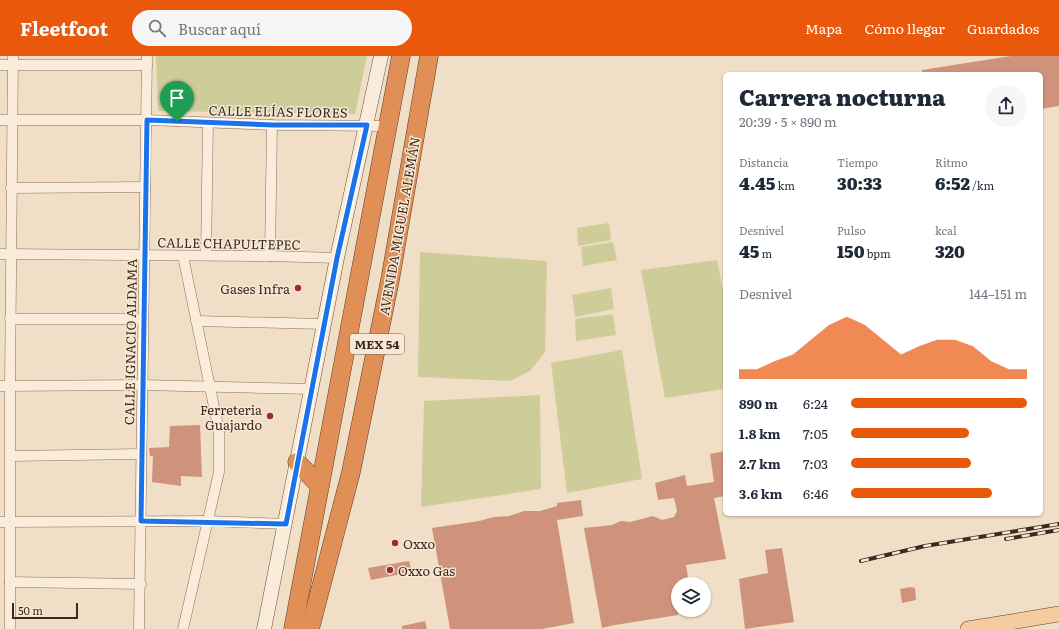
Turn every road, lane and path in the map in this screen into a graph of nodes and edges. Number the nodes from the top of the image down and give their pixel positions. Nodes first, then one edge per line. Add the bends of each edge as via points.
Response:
1 (381, 56) edge
2 (401, 56) edge
3 (429, 56) edge
4 (13, 61) edge
5 (147, 61) edge
6 (0, 65) edge
7 (0, 120) edge
8 (147, 120) junction
9 (12, 121) junction
10 (208, 123) junction
11 (272, 125) junction
12 (367, 125) junction
13 (388, 126) junction
14 (145, 187) junction
15 (11, 188) junction
16 (5, 254) edge
17 (144, 254) junction
18 (206, 255) junction
19 (182, 256) junction
20 (270, 256) junction
21 (337, 258) junction
22 (10, 319) junction
23 (143, 319) junction
24 (196, 321) junction
25 (324, 324) junction
26 (142, 385) junction
27 (5, 386) edge
28 (210, 388) junction
29 (311, 389) junction
30 (142, 454) junction
31 (11, 456) junction
32 (297, 462) junction
33 (320, 486) junction
34 (141, 521) junction
35 (208, 521) junction
36 (5, 522) edge
37 (286, 524) junction
38 (10, 582) junction
39 (141, 584) junction
40 (1059, 614) edge
41 (1059, 620) edge
42 (292, 626) edge
43 (10, 629) edge
44 (139, 629) edge
45 (183, 629) edge
46 (264, 629) edge
47 (310, 629) edge
48 (968, 629) edge
49 (1004, 629) edge

1 - 12 street
2 - 13 highway, MEX 54
3 - 47 highway, AVENIDA MIGUEL ALEMÁN / MEX 54 via 390,280 354,457
4 - 5 street
4 - 6 street
4 - 9 street
5 - 8 street, CALLE IGNACIO ALDAMA
7 - 9 street, CALLE ELÍAS FLORES
8 - 9 street, CALLE ELÍAS FLORES
8 - 10 street, CALLE ELÍAS FLORES
8 - 14 street, CALLE IGNACIO ALDAMA
9 - 15 street
10 - 11 street, CALLE ELÍAS FLORES
10 - 18 street
11 - 12 street, CALLE ELÍAS FLORES
11 - 20 street
12 - 13 street, CALLE ELÍAS FLORES
12 - 21 street
13 - 33 highway, MEX 54
14 - 15 street
14 - 17 street, CALLE IGNACIO ALDAMA
15 - 16 street
16 - 17 street, CALLE CHAPULTEPEC
16 - 22 street
17 - 19 street, CALLE CHAPULTEPEC
17 - 23 street, CALLE IGNACIO ALDAMA
18 - 19 street, CALLE CHAPULTEPEC
18 - 20 street, CALLE CHAPULTEPEC
19 - 24 street
20 - 21 street, CALLE CHAPULTEPEC
21 - 25 street
22 - 23 street
22 - 27 street
23 - 26 street, CALLE IGNACIO ALDAMA
24 - 25 street
24 - 28 street
25 - 29 street
26 - 27 street
26 - 28 street
26 - 30 street, CALLE IGNACIO ALDAMA
27 - 31 street
28 - 29 street
28 - 35 street via 219,431 220,452 219,472
29 - 32 street
30 - 31 street
30 - 34 street, CALLE IGNACIO ALDAMA
31 - 36 street
32 - 33 highway
32 - 37 street
33 - 42 highway, MEX 54
34 - 35 street
34 - 36 street
34 - 39 street, CALLE IGNACIO ALDAMA
35 - 37 street
35 - 45 street
36 - 38 street
37 - 46 street
38 - 39 street
38 - 43 street
39 - 44 street, CALLE IGNACIO ALDAMA
40 - 48 main road
41 - 49 main road

